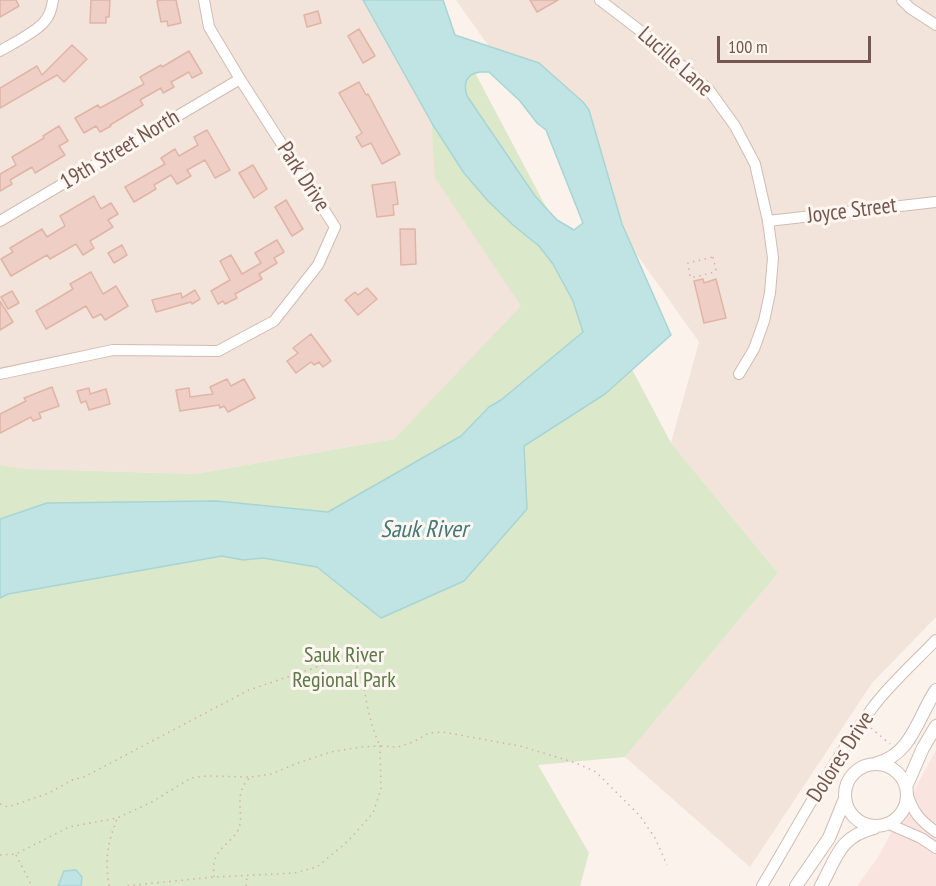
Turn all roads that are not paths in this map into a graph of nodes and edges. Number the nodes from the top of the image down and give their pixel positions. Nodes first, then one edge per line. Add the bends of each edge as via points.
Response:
1 (53, 0) edge
2 (204, 0) edge
3 (600, 0) edge
4 (902, 0) edge
5 (936, 25) edge
6 (0, 51) edge
7 (240, 79) junction
8 (936, 202) edge
9 (0, 221) edge
10 (768, 221) junction
11 (0, 374) edge
12 (740, 374) dead end
13 (936, 640) edge
14 (936, 690) edge
15 (936, 726) edge
16 (871, 764) junction
17 (907, 790) junction
18 (844, 801) junction
19 (883, 825) junction
20 (936, 832) edge
21 (936, 848) edge
22 (762, 886) edge
23 (796, 886) edge
24 (821, 886) edge

1 - 6 street via 44,23
2 - 7 street, Park Drive via 209,27
3 - 10 street, Lucille Lane via 710,90 755,164
4 - 5 street
7 - 9 street, 19th Street North
7 - 11 street, Park Drive via 335,227 318,265 274,321 218,351 113,350
8 - 10 street, Joyce Street
10 - 12 street, Lucille Lane via 773,258 770,293 754,350
13 - 22 street, Dolores Drive via 875,705
14 - 16 street via 907,743 887,760
15 - 17 street
16 - 17 street via 897,772
16 - 18 street via 861,767 847,781
17 - 19 street via 903,812
17 - 20 street via 912,809
18 - 19 street via 860,823
18 - 23 street via 829,838
19 - 21 street via 913,834
19 - 24 street via 851,837

